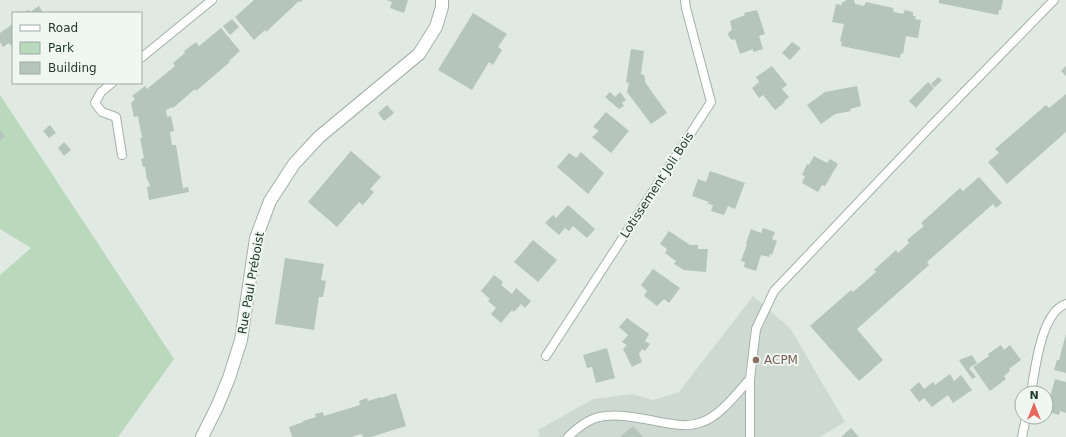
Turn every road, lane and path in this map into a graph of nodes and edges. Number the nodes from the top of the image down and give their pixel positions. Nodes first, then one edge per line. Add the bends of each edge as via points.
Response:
1 (212, 0) edge
2 (442, 0) edge
3 (685, 0) edge
4 (1054, 0) edge
5 (142, 57) edge
6 (111, 84) edge
7 (122, 155) dead end
8 (1066, 304) edge
9 (546, 356) dead end
10 (750, 379) junction
11 (1032, 385) edge
12 (1024, 425) edge
13 (202, 437) edge
14 (568, 437) edge
15 (750, 437) edge
16 (1022, 437) edge

1 - 5 lane
2 - 13 street, Rue Paul Préboist via 436,27 419,54 319,137 294,164 270,202 256,238 241,340 230,378
3 - 9 lane, Lotissement Joli Bois via 711,102
4 - 10 lane via 774,291 756,330
6 - 7 lane via 101,92 95,102 102,112 116,117
8 - 11 lane via 1049,318 1041,338
10 - 14 lane via 720,412 702,422 684,425 607,416 593,419
10 - 15 lane
12 - 16 lane

